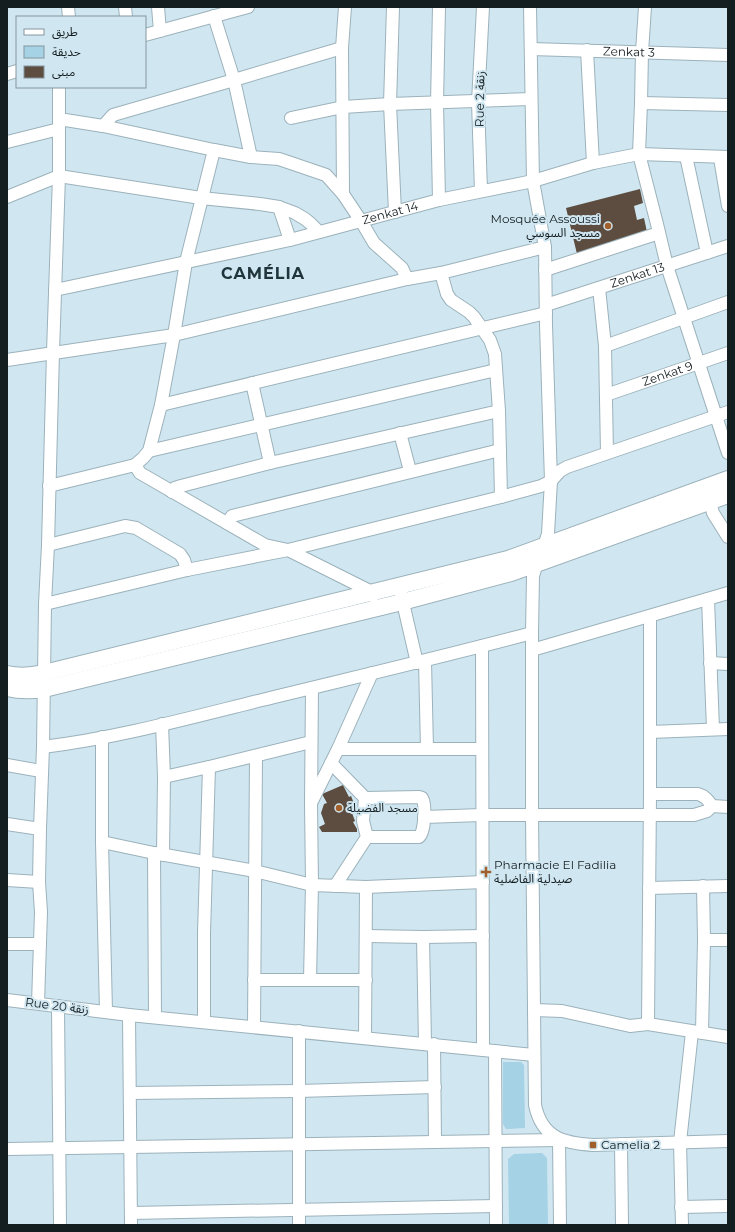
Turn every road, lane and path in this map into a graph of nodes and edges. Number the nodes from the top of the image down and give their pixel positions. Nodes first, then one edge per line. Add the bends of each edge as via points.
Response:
1 (158, 7) edge
2 (345, 7) edge
3 (393, 7) edge
4 (439, 7) edge
5 (483, 7) edge
6 (530, 7) edge
7 (645, 7) edge
8 (244, 8) edge
9 (207, 14) edge
10 (160, 31) junction
11 (146, 35) edge
12 (342, 48) junction
13 (531, 49) junction
14 (587, 50) junction
15 (642, 52) junction
16 (728, 55) edge
17 (234, 80) junction
18 (59, 88) edge
19 (532, 99) junction
20 (478, 102) junction
21 (437, 103) junction
22 (641, 103) junction
23 (390, 104) junction
24 (728, 105) edge
25 (343, 107) junction
26 (291, 118) dead end
27 (59, 124) junction
28 (103, 126) junction
29 (7, 142) edge
30 (214, 150) junction
31 (639, 154) junction
32 (686, 156) junction
33 (251, 157) junction
34 (724, 157) edge
35 (593, 163) junction
36 (59, 176) junction
37 (533, 181) junction
38 (481, 191) junction
39 (343, 194) junction
40 (7, 197) edge
41 (201, 198) junction
42 (439, 200) junction
43 (728, 206) edge
44 (279, 207) junction
45 (395, 212) junction
46 (361, 221) junction
47 (319, 232) junction
48 (660, 233) junction
49 (290, 240) junction
50 (728, 246) edge
51 (546, 247) junction
52 (707, 253) junction
53 (186, 262) junction
54 (667, 266) junction
55 (545, 270) junction
56 (441, 273) junction
57 (407, 280) junction
58 (599, 288) junction
59 (55, 290) junction
60 (728, 302) edge
61 (546, 309) junction
62 (683, 318) junction
63 (484, 329) junction
64 (174, 335) junction
65 (605, 346) junction
66 (52, 352) junction
67 (728, 353) edge
68 (7, 360) edge
69 (699, 364) junction
70 (496, 370) junction
71 (252, 383) junction
72 (606, 395) junction
73 (161, 405) junction
74 (499, 411) junction
75 (728, 412) edge
76 (716, 416) junction
77 (261, 425) junction
78 (400, 433) junction
79 (500, 450) junction
80 (149, 451) junction
81 (607, 453) junction
82 (728, 453) edge
83 (270, 463) junction
84 (135, 465) junction
85 (410, 471) junction
86 (728, 479) edge
87 (551, 481) junction
88 (49, 486) junction
89 (172, 492) junction
90 (728, 495) edge
91 (502, 497) junction
92 (710, 502) junction
93 (227, 523) junction
94 (728, 537) edge
95 (48, 545) junction
96 (544, 546) junction
97 (288, 550) junction
98 (537, 563) junction
99 (187, 570) junction
100 (399, 586) junction
101 (728, 593) edge
102 (374, 600) junction
103 (708, 600) junction
104 (402, 602) junction
105 (45, 604) junction
106 (650, 616) junction
107 (532, 633) junction
108 (482, 646) junction
109 (532, 650) junction
110 (421, 662) junction
111 (710, 663) junction
112 (728, 664) edge
113 (372, 673) junction
114 (7, 674) edge
115 (44, 681) junction
116 (7, 688) edge
117 (312, 688) junction
118 (162, 724) junction
119 (713, 729) junction
120 (728, 729) edge
121 (650, 732) junction
122 (102, 737) junction
123 (311, 742) junction
124 (43, 747) junction
125 (338, 749) junction
126 (427, 749) junction
127 (482, 749) junction
128 (256, 756) junction
129 (331, 763) junction
130 (7, 765) edge
131 (209, 767) junction
132 (41, 771) junction
133 (164, 777) junction
134 (650, 794) junction
135 (365, 798) junction
136 (311, 803) junction
137 (712, 806) junction
138 (728, 807) edge
139 (482, 815) junction
140 (532, 815) junction
141 (650, 816) junction
142 (424, 817) junction
143 (7, 824) edge
144 (40, 829) junction
145 (367, 837) junction
146 (102, 842) junction
147 (159, 854) junction
148 (206, 862) junction
149 (255, 871) junction
150 (7, 880) edge
151 (39, 882) junction
152 (482, 882) junction
153 (312, 885) junction
154 (335, 886) junction
155 (703, 886) junction
156 (728, 886) edge
157 (366, 887) junction
158 (649, 888) junction
159 (367, 936) junction
160 (483, 936) junction
161 (423, 937) junction
162 (704, 940) junction
163 (728, 940) edge
164 (7, 944) edge
165 (40, 944) junction
166 (254, 980) junction
167 (310, 980) junction
168 (366, 980) junction
169 (7, 1000) edge
170 (38, 1003) junction
171 (58, 1006) junction
172 (534, 1010) junction
173 (106, 1012) junction
174 (129, 1015) junction
175 (154, 1017) junction
176 (204, 1022) junction
177 (648, 1024) junction
178 (254, 1027) junction
179 (299, 1032) junction
180 (697, 1032) junction
181 (728, 1037) edge
182 (365, 1038) junction
183 (430, 1044) junction
184 (489, 1050) junction
185 (534, 1055) junction
186 (434, 1087) junction
187 (299, 1091) junction
188 (130, 1093) junction
189 (559, 1140) junction
190 (435, 1141) junction
191 (495, 1141) junction
192 (728, 1141) edge
193 (680, 1142) junction
194 (299, 1144) junction
195 (622, 1144) junction
196 (130, 1146) junction
197 (60, 1148) junction
198 (7, 1149) edge
199 (496, 1206) junction
200 (728, 1206) edge
201 (681, 1207) junction
202 (299, 1210) junction
203 (131, 1213) junction
204 (60, 1225) edge
205 (131, 1225) edge
206 (299, 1225) edge
207 (496, 1225) edge
208 (560, 1225) edge
209 (622, 1225) edge
210 (682, 1225) edge

1 - 10 street
2 - 12 street
3 - 23 street
4 - 21 street
5 - 20 street, Rue 2 زنقة
6 - 13 street
7 - 15 street
8 - 9 street
9 - 10 street
9 - 17 street
10 - 11 street
12 - 17 street
12 - 25 street
13 - 14 street, Zenkat 3
13 - 19 street
14 - 15 street, Zenkat 3
14 - 35 street
15 - 16 street, Zenkat 3
15 - 22 street
17 - 28 street via 113,115
17 - 33 street
18 - 27 street
19 - 20 street
19 - 37 street
20 - 21 street
20 - 38 street, Rue 2 زنقة
21 - 23 street
21 - 42 street
22 - 24 street
22 - 31 street
23 - 25 street
23 - 45 street
25 - 26 street
25 - 39 street
27 - 28 street
27 - 29 street
27 - 36 street
28 - 30 street
30 - 33 street
30 - 41 street
31 - 32 street, Zenkat 14
31 - 35 street, Zenkat 14
31 - 48 street
32 - 34 street, Zenkat 14
32 - 52 street
33 - 39 street via 279,159 326,176
34 - 43 street
35 - 37 street, Zenkat 14
36 - 40 street
36 - 41 street
36 - 59 street
37 - 38 street, Zenkat 14
37 - 51 street
38 - 42 street, Zenkat 14
39 - 46 street
41 - 44 street
41 - 53 street
42 - 45 street, Zenkat 14
44 - 47 street via 305,219
44 - 49 street
45 - 46 street, Zenkat 14
46 - 47 street, Zenkat 14
46 - 57 street via 374,243 402,268
47 - 49 street, Zenkat 14
48 - 54 street
48 - 55 street
49 - 53 street, Zenkat 14
50 - 52 street, Zenkat 13
51 - 55 street
51 - 56 street
52 - 54 street, Zenkat 13
53 - 59 street, Zenkat 14
53 - 64 street
54 - 58 street, Zenkat 13
54 - 62 street
55 - 61 street
56 - 57 street
56 - 63 street via 446,294 469,312
57 - 64 street
58 - 61 street, Zenkat 13
58 - 65 street
59 - 66 street
60 - 62 street
61 - 63 street, Zenkat 13
61 - 87 street
62 - 65 street
62 - 69 street
63 - 70 street via 495,354
63 - 71 street, Zenkat 13
64 - 66 street
64 - 73 street
65 - 72 street
66 - 68 street
66 - 88 street
67 - 69 street, Zenkat 9
69 - 72 street, Zenkat 9
69 - 76 street
70 - 74 street
70 - 77 street
71 - 73 street, Zenkat 13
71 - 77 street
72 - 81 street
73 - 80 street
74 - 78 street
74 - 79 street
75 - 76 street
76 - 81 street
76 - 82 street
77 - 80 street
77 - 83 street
78 - 83 street
78 - 85 street
79 - 85 street
79 - 91 street
80 - 84 street
81 - 87 street via 567,467
83 - 89 street via 181,486
84 - 88 street
84 - 89 street via 140,473
85 - 93 street via 232,516
86 - 96 street
87 - 91 street
87 - 96 street via 548,534
88 - 95 street
89 - 93 street
90 - 92 street
91 - 97 street
92 - 94 street
92 - 98 street
93 - 97 street via 265,545
95 - 99 street via 130,526 180,554
95 - 105 street
96 - 98 street
96 - 100 street via 508,559
97 - 99 street
97 - 102 street
98 - 104 street via 511,573
98 - 107 street via 533,576
99 - 105 street
100 - 102 street
100 - 104 street
101 - 103 street
102 - 104 street
102 - 115 street
103 - 106 street
103 - 111 street
104 - 110 street
105 - 115 street
106 - 109 street
106 - 121 street
107 - 108 street
107 - 109 street
108 - 110 street
108 - 127 street
109 - 140 street
110 - 113 street
110 - 126 street
111 - 112 street
111 - 119 street
113 - 117 street
113 - 125 street
114 - 115 street via 30,676
115 - 116 street via 29,691
115 - 124 street
117 - 118 street
117 - 123 street
118 - 122 street
118 - 133 street
119 - 120 street
119 - 121 street
121 - 134 street
122 - 124 street
122 - 146 street
123 - 128 street
123 - 136 street
124 - 132 street
125 - 126 street
125 - 129 street
126 - 127 street
127 - 139 street
128 - 131 street
128 - 149 street
129 - 135 street
129 - 136 street
130 - 132 street
131 - 133 street
131 - 148 street
132 - 144 street
133 - 147 street
134 - 137 street via 698,794 708,799
134 - 141 street
135 - 142 street via 420,797 424,801
135 - 145 street via 363,821
136 - 153 street
137 - 138 street
137 - 141 street via 694,816
139 - 140 street
139 - 142 street
139 - 152 street
140 - 141 street
140 - 172 street
141 - 158 street
142 - 145 street via 422,834 419,837
143 - 144 street
144 - 151 street
145 - 154 street
146 - 147 street
146 - 173 street
147 - 148 street
147 - 175 street
148 - 149 street
148 - 176 street
149 - 153 street
149 - 166 street
150 - 151 street
151 - 165 street
152 - 157 street
152 - 160 street
153 - 154 street
153 - 167 street
154 - 157 street
155 - 156 street
155 - 158 street
155 - 162 street
157 - 159 street
158 - 177 street
159 - 161 street
159 - 168 street
160 - 161 street
160 - 184 street
161 - 183 street
162 - 163 street
162 - 180 street
164 - 165 street
165 - 170 street
166 - 167 street
166 - 178 street
167 - 168 street
168 - 182 street
169 - 170 street, Rue 20 زنقة
170 - 171 street, Rue 20 زنقة
171 - 173 street, Rue 20 زنقة
171 - 197 street
172 - 177 street via 562,1012 630,1026
172 - 185 street
173 - 174 street, Rue 20 زنقة
174 - 175 street, Rue 20 زنقة
174 - 188 street
175 - 176 street, Rue 20 زنقة
176 - 178 street, Rue 20 زنقة
177 - 180 street
178 - 179 street, Rue 20 زنقة
179 - 182 street, Rue 20 زنقة
179 - 187 street
180 - 181 street
180 - 193 street
182 - 183 street, Rue 20 زنقة
183 - 184 street, Rue 20 زنقة
183 - 186 street
184 - 185 street, Rue 20 زنقة
184 - 191 street
185 - 189 street via 537,1114 545,1128
186 - 187 street
186 - 190 street
187 - 188 street
187 - 194 street
188 - 196 street
189 - 191 street
189 - 195 street via 575,1144
189 - 208 street
190 - 191 street
190 - 194 street
191 - 199 street
192 - 193 street
193 - 195 street
193 - 201 street
194 - 196 street
194 - 202 street
195 - 209 street
196 - 197 street
196 - 203 street
197 - 198 street
197 - 204 street
199 - 202 street
199 - 207 street
200 - 201 street
201 - 210 street
202 - 203 street
202 - 206 street
203 - 205 street

